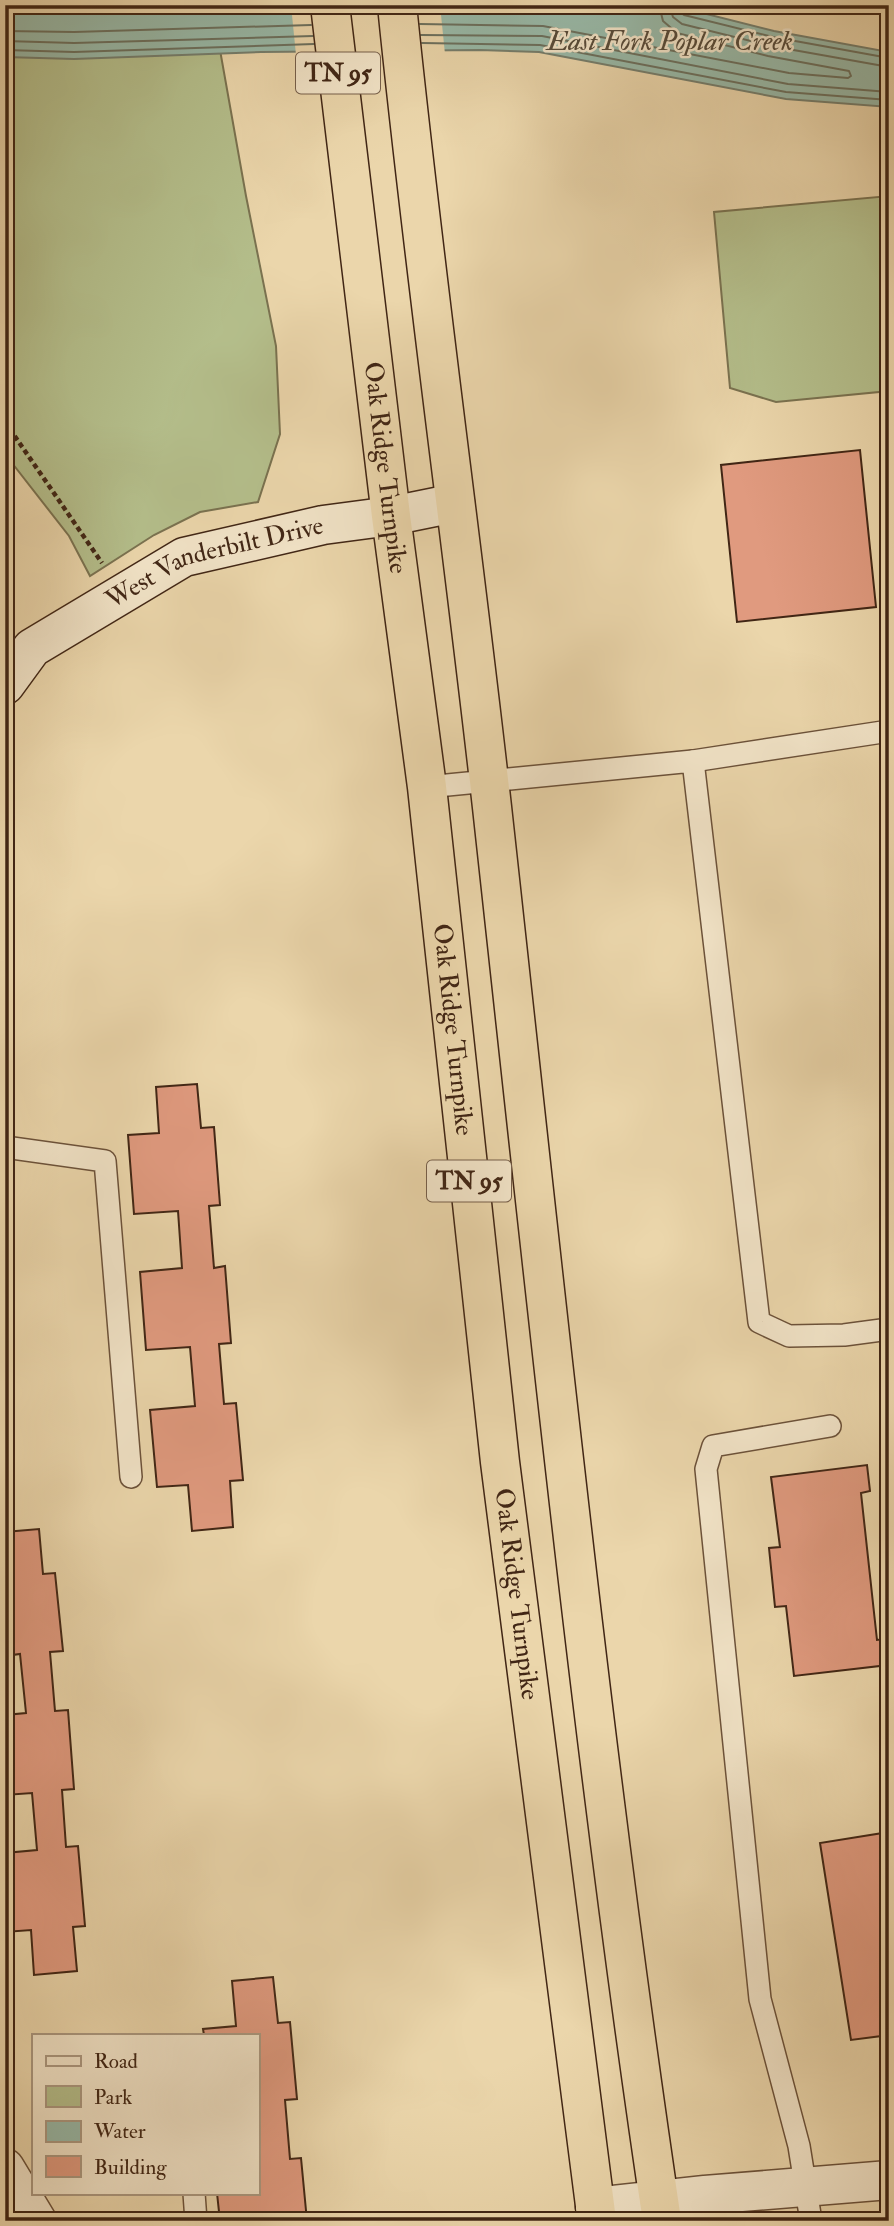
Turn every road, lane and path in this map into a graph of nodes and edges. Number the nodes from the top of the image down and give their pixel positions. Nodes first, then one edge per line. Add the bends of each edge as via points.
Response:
1 (330, 5) edge
2 (397, 5) edge
3 (5, 422) edge
4 (455, 503) junction
5 (391, 516) junction
6 (123, 593) junction
7 (5, 685) edge
8 (889, 731) edge
9 (693, 761) junction
10 (489, 780) junction
11 (427, 787) junction
12 (5, 1147) edge
13 (889, 1329) edge
14 (830, 1426) dead end
15 (131, 1477) dead end
16 (5, 2168) edge
17 (889, 2180) edge
18 (194, 2194) edge
19 (807, 2203) edge
20 (661, 2210) edge
21 (596, 2214) edge
22 (37, 2221) edge
23 (196, 2221) edge

1 - 5 highway, Oak Ridge Turnpike / TN 95
2 - 4 highway
3 - 6 path
4 - 5 street, West Vanderbilt Drive
4 - 10 highway
5 - 6 street, West Vanderbilt Drive via 323,525 184,557
5 - 11 highway, Oak Ridge Turnpike / TN 95
6 - 7 street, West Vanderbilt Drive via 32,648
8 - 9 lane
9 - 10 lane
9 - 13 lane via 760,1322 789,1336
10 - 11 lane
10 - 20 highway via 573,1540
11 - 21 highway, Oak Ridge Turnpike / TN 95 via 500,1462
12 - 15 lane via 104,1161
14 - 19 lane via 713,1446 706,1469 760,1999 799,2146
16 - 22 street
17 - 19 street
18 - 23 lane
19 - 20 street
20 - 21 street

